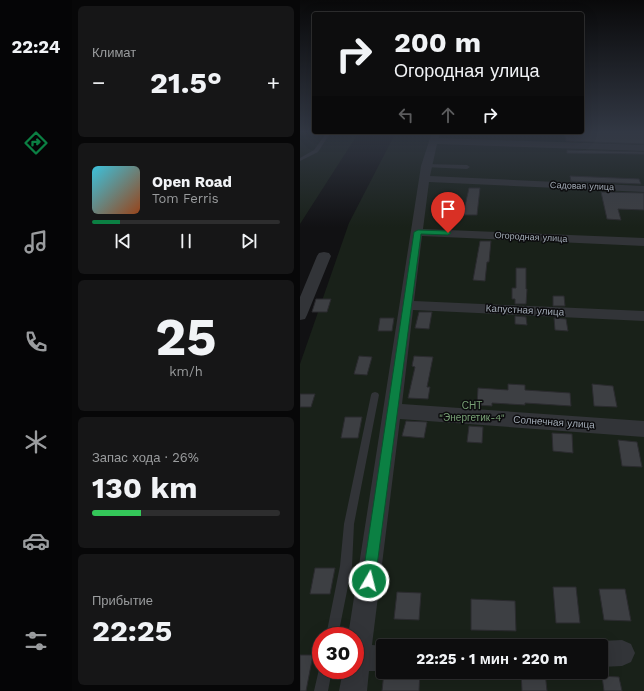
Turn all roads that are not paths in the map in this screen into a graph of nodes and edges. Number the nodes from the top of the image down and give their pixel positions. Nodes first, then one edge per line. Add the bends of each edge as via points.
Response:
1 (428, 163) edge
2 (468, 167) dead end
3 (425, 173) junction
4 (644, 189) edge
5 (418, 232) junction
6 (644, 242) edge
7 (324, 256) dead end
8 (407, 304) junction
9 (300, 316) edge
10 (644, 316) edge
11 (375, 396) dead end
12 (393, 411) junction
13 (644, 429) edge
14 (334, 627) edge
15 (362, 627) edge
16 (364, 658) edge
17 (376, 658) edge
18 (323, 679) edge
19 (355, 679) edge
20 (321, 691) edge
21 (353, 691) edge

1 - 3 street
2 - 3 lane
3 - 4 street, Садовая улица
3 - 5 street
5 - 6 street, Огородная улица
5 - 8 street
7 - 9 street
8 - 10 street, Капустная улица
8 - 12 street
11 - 14 lane via 349,524 346,566
12 - 13 street, Солнечная улица
12 - 15 street
16 - 17 street
18 - 20 lane
19 - 21 street

